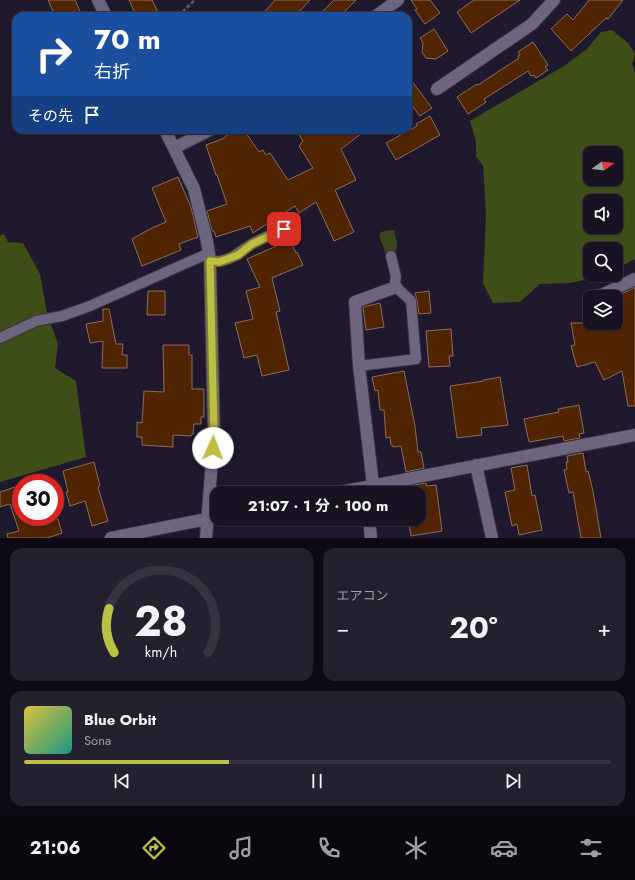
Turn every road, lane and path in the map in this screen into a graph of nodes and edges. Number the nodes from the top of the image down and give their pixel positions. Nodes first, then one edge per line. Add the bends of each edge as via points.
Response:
1 (98, 0) edge
2 (195, 0) edge
3 (398, 0) edge
4 (554, 0) edge
5 (104, 12) edge
6 (182, 12) edge
7 (382, 12) edge
8 (436, 89) dead end
9 (167, 134) edge
10 (202, 134) edge
11 (174, 148) junction
12 (284, 229) dead end
13 (391, 256) dead end
14 (209, 257) junction
15 (635, 279) edge
16 (396, 287) junction
17 (612, 290) edge
18 (0, 338) edge
19 (359, 366) junction
20 (635, 435) edge
21 (476, 465) junction
22 (213, 486) edge
23 (368, 486) edge
24 (377, 486) edge
25 (210, 518) edge
26 (210, 525) edge
27 (370, 526) edge
28 (111, 538) edge
29 (206, 538) edge
30 (371, 538) edge
31 (492, 538) edge

1 - 5 street
2 - 6 path
3 - 7 street
4 - 8 street via 532,24
9 - 11 street
10 - 11 street
11 - 14 street via 194,189 206,234
12 - 14 lane via 252,244 238,255 219,262
13 - 16 lane
14 - 18 lane via 90,306 62,316 36,321
14 - 22 street via 214,434
15 - 17 street
16 - 19 street via 355,302
16 - 19 lane via 411,301 416,359
19 - 23 street
20 - 21 street
21 - 24 street
21 - 31 street
25 - 28 street
26 - 29 street
27 - 30 street

